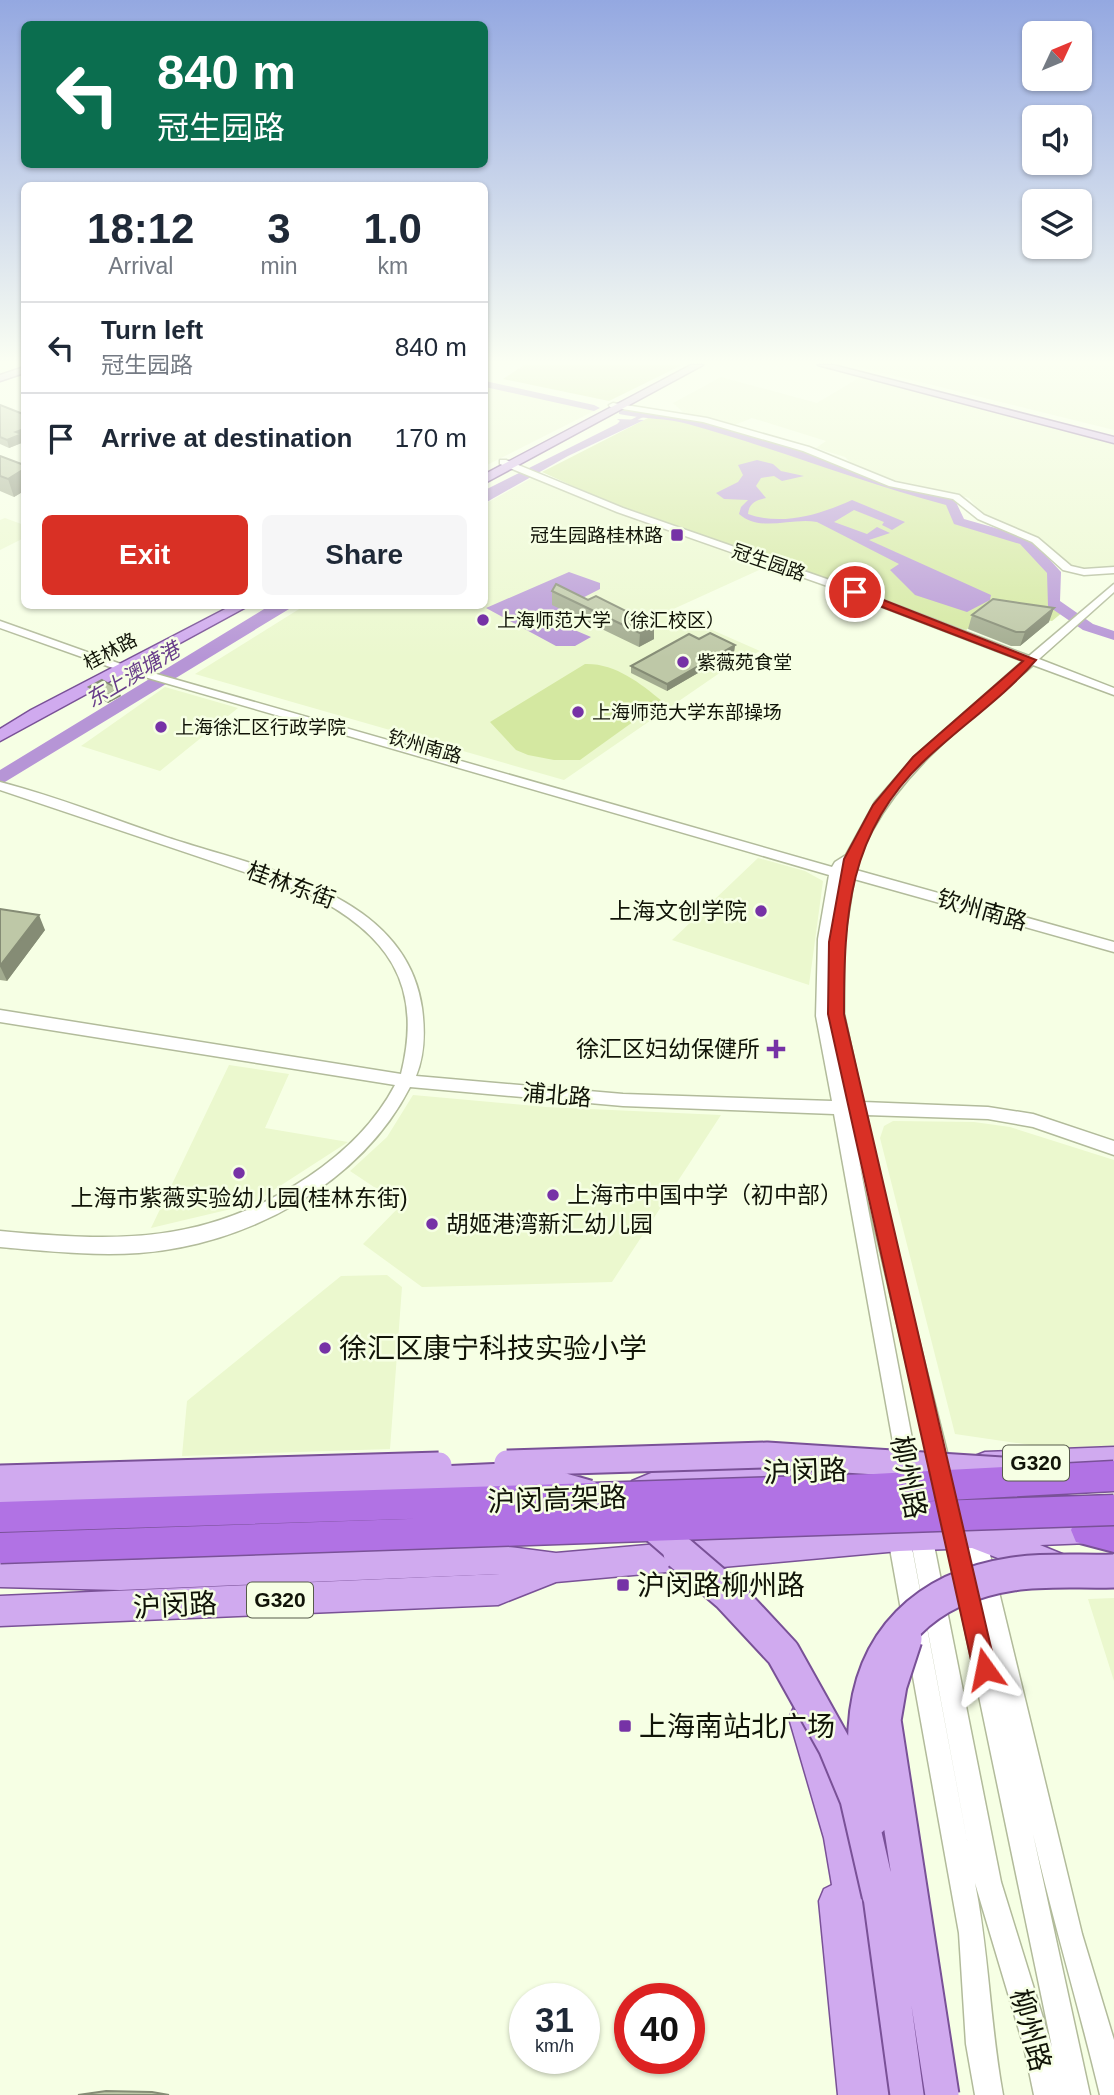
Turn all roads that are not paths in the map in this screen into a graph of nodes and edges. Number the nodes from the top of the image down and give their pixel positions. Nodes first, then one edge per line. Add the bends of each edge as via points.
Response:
1 (516, 463) edge
2 (840, 463) edge
3 (512, 465) junction
4 (488, 470) edge
5 (488, 477) edge
6 (1114, 570) edge
7 (1114, 587) edge
8 (222, 609) edge
9 (235, 609) edge
10 (0, 615) edge
11 (0, 624) edge
12 (1030, 660) junction
13 (123, 663) junction
14 (1114, 692) edge
15 (0, 726) edge
16 (0, 736) edge
17 (2, 787) edge
18 (844, 867) junction
19 (1114, 947) edge
20 (0, 1016) edge
21 (405, 1081) junction
22 (848, 1107) junction
23 (1114, 1149) edge
24 (0, 1239) edge
25 (949, 1466) junction
26 (1110, 1476) edge
27 (0, 1478) edge
28 (900, 1482) junction
29 (0, 1489) edge
30 (498, 1493) junction
31 (956, 1495) junction
32 (0, 1499) edge
33 (0, 1507) edge
34 (1114, 1510) edge
35 (0, 1517) edge
36 (1105, 1531) edge
37 (965, 1535) junction
38 (910, 1537) junction
39 (0, 1548) edge
40 (556, 1568) junction
41 (1114, 1569) edge
42 (0, 1572) edge
43 (0, 1611) edge
44 (920, 1611) junction
45 (772, 1641) junction
46 (879, 1895) junction
47 (836, 1901) dead end
48 (857, 2095) edge
49 (885, 2095) edge
50 (907, 2095) edge
51 (942, 2095) edge
52 (989, 2095) edge
53 (1048, 2095) edge
54 (1076, 2095) edge
55 (1114, 2095) edge

1 - 3 main road
2 - 6 street via 892,484 956,497 981,517 1035,540 1067,568
3 - 4 main road
3 - 5 main road
3 - 12 street, 冠生园路 via 612,507 850,590
7 - 12 street, 柳州路
8 - 13 main road, 桂林路
9 - 13 main road, 桂林路
10 - 13 street, 钦州南路
11 - 13 street, 钦州南路
12 - 14 street, 冠生园路
12 - 18 street, 柳州路 via 907,771 880,805
13 - 15 main road, 桂林路
13 - 16 main road, 桂林路
13 - 18 street, 钦州南路
17 - 21 street, 桂林东街 via 345,905 371,925 406,972 415,1003 417,1037
18 - 19 street, 钦州南路
18 - 22 street, 柳州路 via 836,942 836,1014
20 - 21 street, 浦北路
21 - 22 street, 浦北路 via 623,1100
21 - 24 street, 桂林东街 via 382,1121 357,1149 327,1175 260,1214 180,1241 132,1248
22 - 23 street, 浦北路 via 1010,1116
22 - 25 street, 柳州路 via 928,1414
22 - 28 street, 柳州路 via 897,1413
25 - 26 main road, G320
25 - 28 main road, G320
25 - 31 street, 柳州路
26 - 27 main road, bridge via 767,1455
26 - 31 main road
26 - 35 highway, 沪闵高架路, bridge via 846,1490
28 - 30 main road
28 - 31 main road
28 - 38 street
29 - 30 main road via 405,1477
30 - 33 main road
31 - 37 street, 柳州路
32 - 45 main road, bridge via 526,1475 617,1505 651,1526 729,1595
34 - 39 highway, 沪闵高架路, bridge
36 - 37 main road, 沪闵路
37 - 38 main road, 沪闵路 / G320
37 - 41 main road, 沪闵路 / G320 via 1064,1568
37 - 54 street, 柳州路
37 - 55 street
38 - 40 main road, 沪闵路 / G320
38 - 52 street via 972,1933 980,2044
38 - 53 street, 柳州路 via 988,1882
40 - 42 main road, 沪闵路 / G320 via 494,1559 120,1575
40 - 43 main road, 沪闵路 / G320 via 498,1590
41 - 44 main road, bridge via 1004,1575 953,1589
44 - 46 main road, bridge via 898,1628 874,1673 865,1728
44 - 51 main road, bridge via 898,1655 884,1720
45 - 46 main road, bridge via 783,1653 844,1767 857,1799
45 - 49 main road via 811,1731 841,1838
46 - 50 main road, bridge
47 - 48 main road

